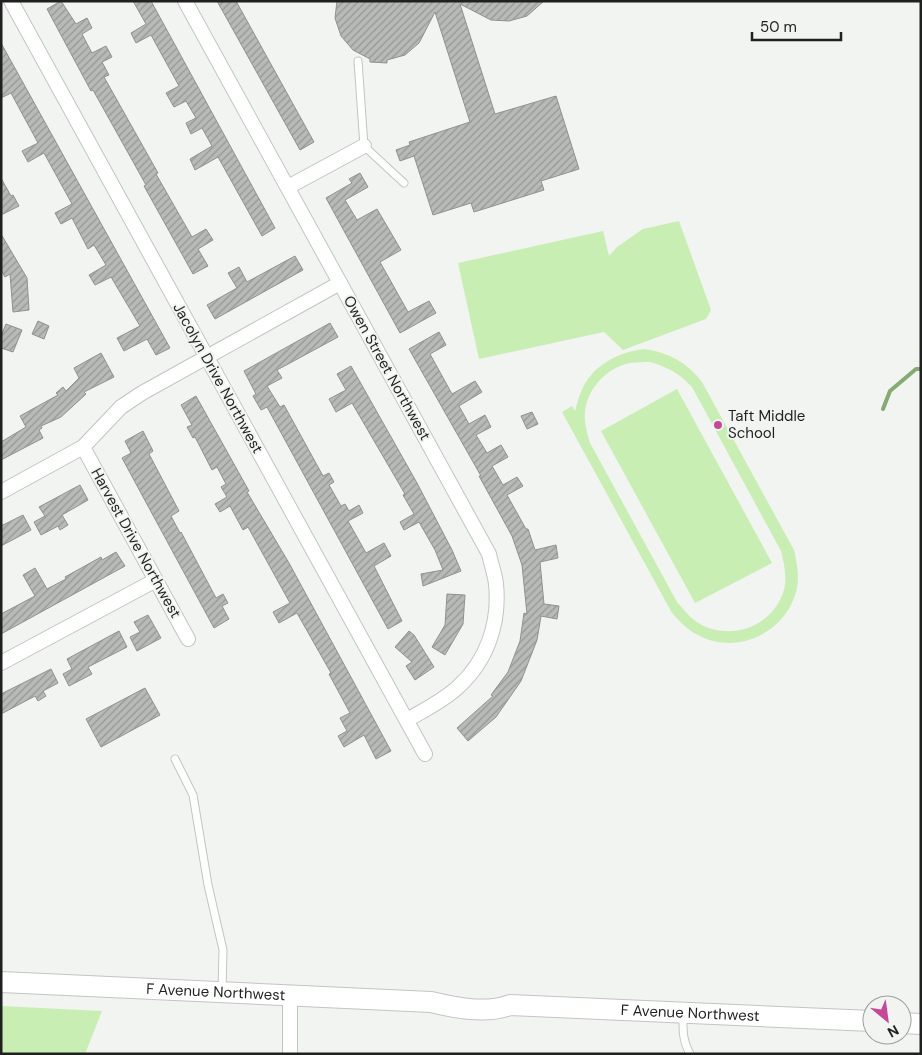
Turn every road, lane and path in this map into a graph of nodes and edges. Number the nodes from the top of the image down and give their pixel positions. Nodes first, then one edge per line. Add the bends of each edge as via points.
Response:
1 (11, 1) edge
2 (185, 1) edge
3 (358, 61) dead end
4 (364, 146) junction
5 (404, 183) dead end
6 (288, 187) junction
7 (340, 283) junction
8 (207, 358) junction
9 (83, 447) junction
10 (1, 492) edge
11 (156, 580) junction
12 (188, 639) dead end
13 (1, 663) edge
14 (407, 720) junction
15 (425, 754) dead end
16 (175, 759) dead end
17 (1, 982) edge
18 (222, 992) junction
19 (290, 995) junction
20 (684, 1012) junction
21 (862, 1021) edge
22 (290, 1054) edge
23 (690, 1054) edge

1 - 8 street, Jacolyn Drive Northwest
2 - 6 street, Owen Street Northwest
3 - 4 lane
4 - 5 lane
4 - 6 street
6 - 7 street, Owen Street Northwest
7 - 8 street
7 - 14 street, Owen Street Northwest via 489,554 496,583 492,636 480,662 458,687
8 - 9 street via 121,407
8 - 14 street, Jacolyn Drive Northwest
9 - 10 street
9 - 11 street, Harvest Drive Northwest
11 - 12 street, Harvest Drive Northwest
11 - 13 street
14 - 15 street, Jacolyn Drive Northwest
16 - 18 lane via 193,794 223,950
17 - 18 main road, F Avenue Northwest
18 - 19 main road, F Avenue Northwest
19 - 20 main road, F Avenue Northwest via 432,1002 454,1008 499,1009 510,1005
19 - 22 street
20 - 21 main road, F Avenue Northwest
20 - 23 lane via 684,1041

